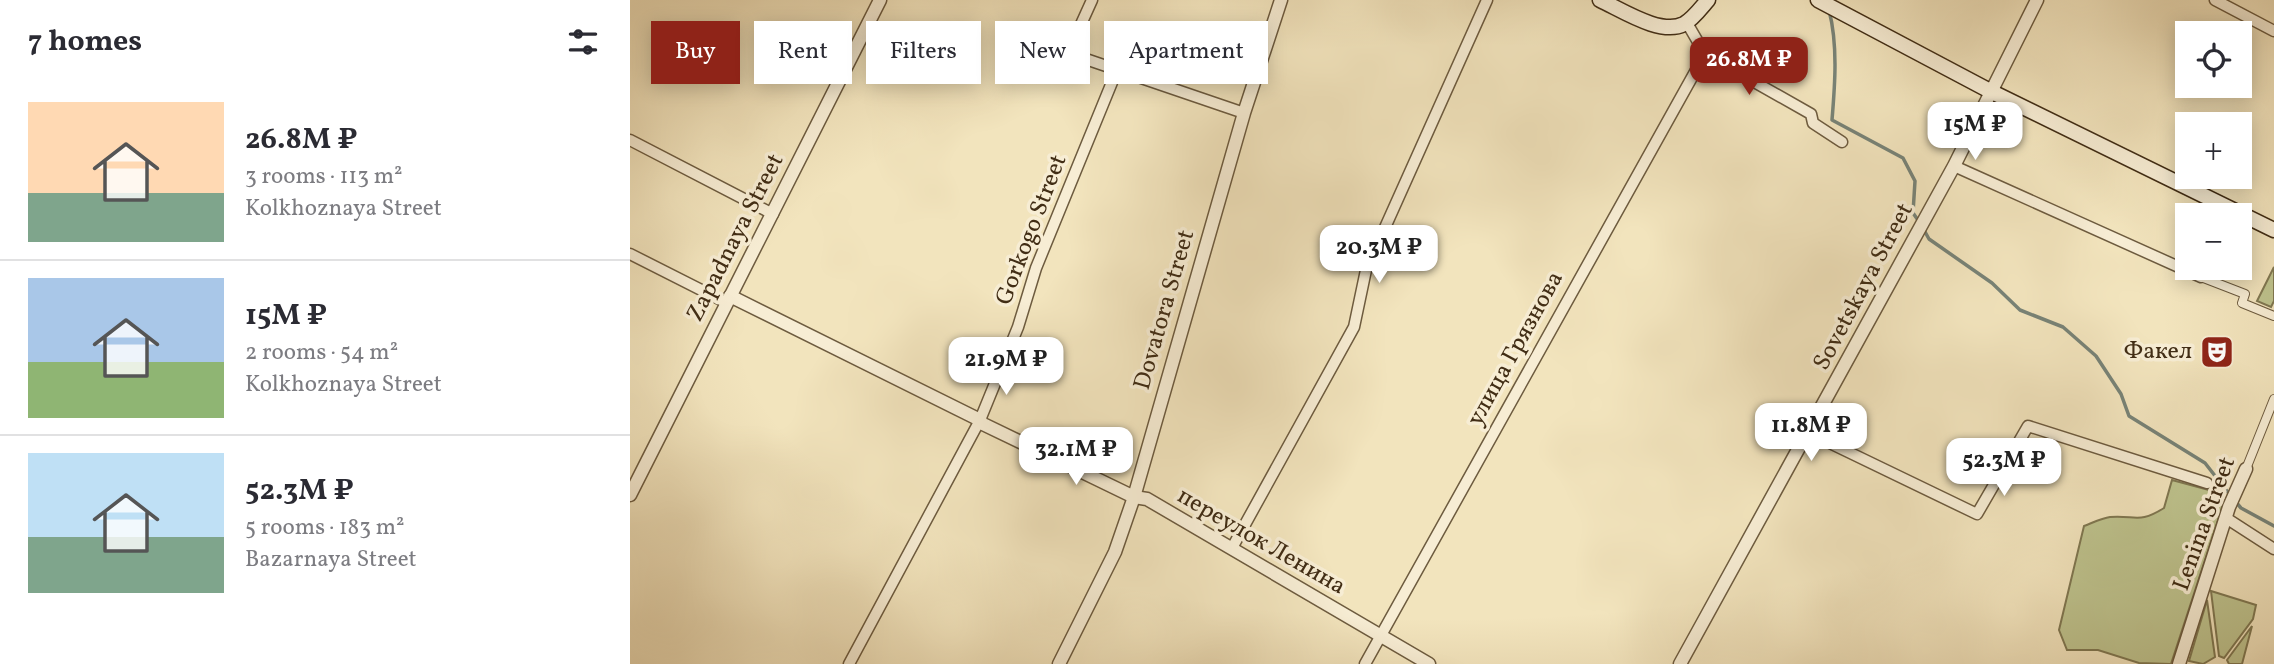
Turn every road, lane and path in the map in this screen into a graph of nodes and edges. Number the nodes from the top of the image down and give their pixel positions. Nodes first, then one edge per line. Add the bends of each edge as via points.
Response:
1 (880, 0) edge
2 (1092, 0) edge
3 (1281, 0) edge
4 (1487, 0) edge
5 (1600, 0) edge
6 (1708, 0) edge
7 (1818, 0) edge
8 (2037, 0) edge
9 (2215, 0) edge
10 (1687, 23) junction
11 (2274, 31) edge
12 (1705, 54) junction
13 (1104, 65) edge
14 (1111, 84) edge
15 (1158, 84) edge
16 (1990, 91) junction
17 (1244, 113) junction
18 (630, 140) edge
19 (1842, 142) dead end
20 (1954, 166) junction
21 (773, 214) junction
22 (2274, 230) edge
23 (630, 254) edge
24 (2175, 264) edge
25 (2211, 280) edge
26 (729, 299) junction
27 (2274, 316) edge
28 (2274, 399) edge
29 (979, 420) junction
30 (1809, 433) junction
31 (2246, 469) joint
32 (2207, 483) dead end
33 (630, 495) edge
34 (1134, 497) junction
35 (2227, 513) junction
36 (1232, 548) junction
37 (2274, 549) edge
38 (1380, 636) junction
39 (849, 664) edge
40 (1059, 664) edge
41 (1365, 664) edge
42 (1429, 664) edge
43 (1681, 664) edge
44 (2179, 664) edge

1 - 21 street, Zapadnaya Street
2 - 13 street via 1068,53
3 - 17 street, Dovatora Street
4 - 36 street via 1366,270 1354,327
5 - 10 main road via 1658,27
6 - 10 main road
7 - 16 main road
8 - 16 street, Sovetskaya Street
9 - 11 street
10 - 12 street
12 - 19 street via 1811,114 1813,123
12 - 38 street, улица Грязнова
14 - 29 street, Gorkogo Street
15 - 17 street
16 - 20 street, Sovetskaya Street
16 - 22 main road
17 - 34 street, Dovatora Street
18 - 21 street
20 - 24 street
20 - 30 street, Sovetskaya Street
21 - 26 street, Zapadnaya Street
23 - 26 street, переулок Ленина
25 - 27 street via 2245,294 2242,303
26 - 29 street, переулок Ленина
26 - 33 street, Zapadnaya Street
28 - 31 street, Lenina Street
29 - 34 street, переулок Ленина
29 - 39 street, Gorkogo Street
30 - 32 street via 1977,513 2028,426
30 - 43 street, Sovetskaya Street
31 - 35 street, Lenina Street
34 - 36 street, переулок Ленина via 1147,499
34 - 40 street, Dovatora Street via 1115,552
35 - 37 street
35 - 44 street, Lenina Street
36 - 38 street, переулок Ленина
38 - 41 street, улица Грязнова
38 - 42 street, переулок Ленина

